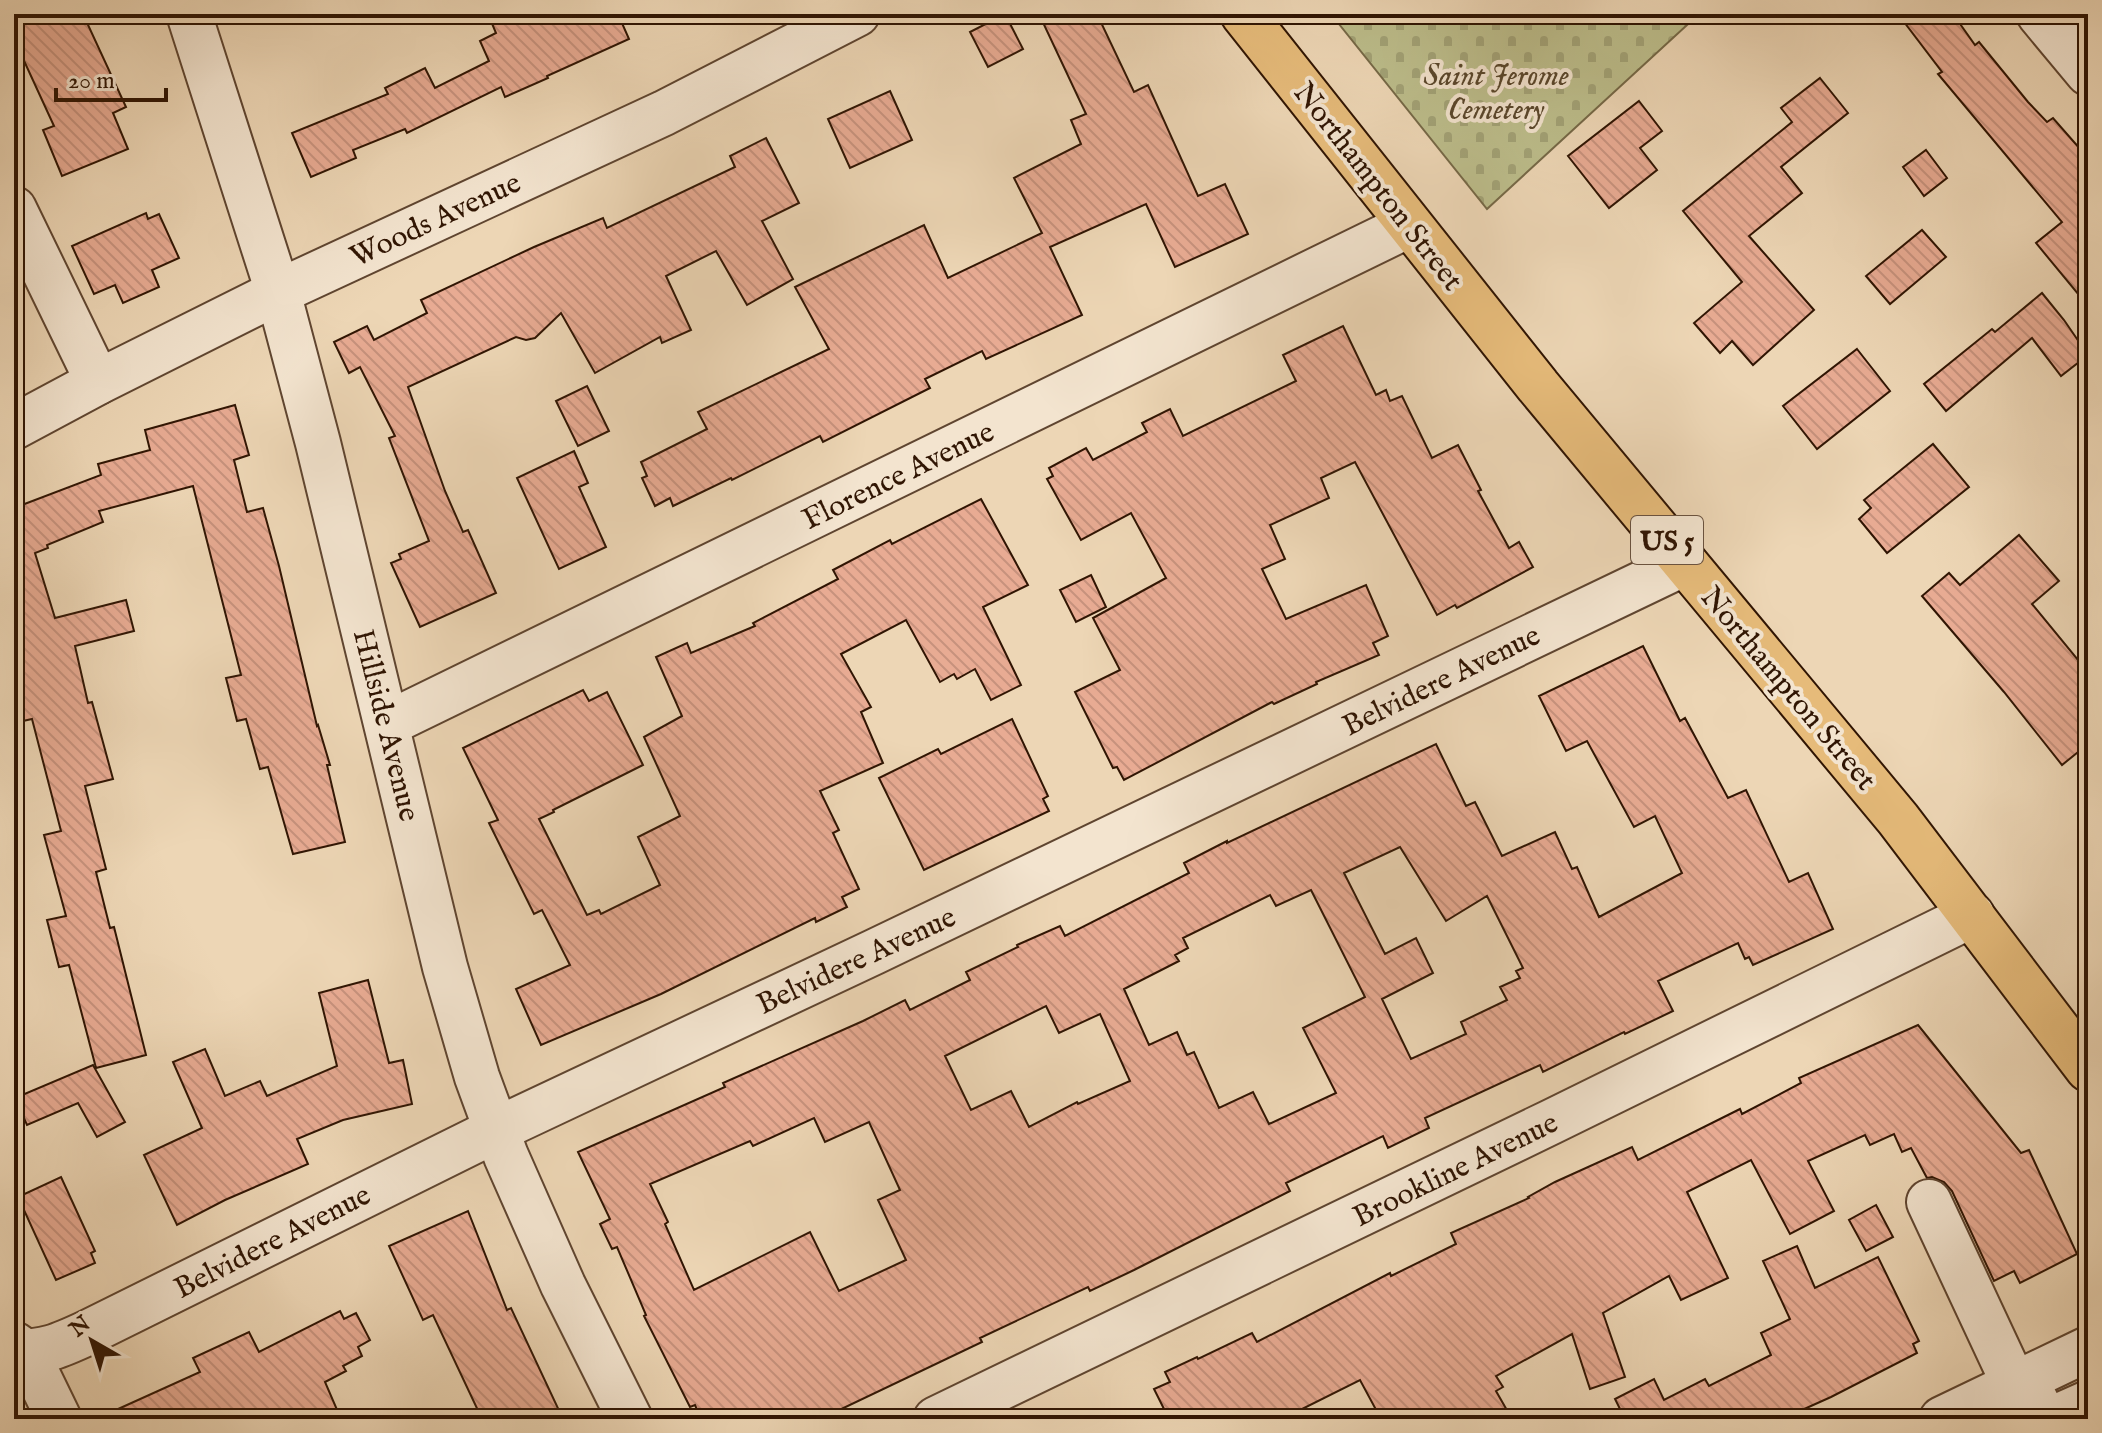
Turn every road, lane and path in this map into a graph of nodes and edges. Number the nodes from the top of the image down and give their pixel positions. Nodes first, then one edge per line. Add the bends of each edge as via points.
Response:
1 (189, 14) edge
2 (857, 14) edge
3 (1243, 14) edge
4 (2039, 14) edge
5 (2088, 73) edge
6 (14, 209) edge
7 (1409, 225) junction
8 (278, 292) junction
9 (98, 382) junction
10 (14, 427) edge
11 (1685, 563) junction
12 (387, 724) junction
13 (1972, 915) junction
14 (2088, 1069) edge
15 (496, 1130) junction
16 (1929, 1202) dead end
17 (2088, 1349) edge
18 (18, 1350) edge
19 (2019, 1382) junction
20 (2088, 1403) edge
21 (59, 1419) edge
22 (630, 1419) edge
23 (936, 1419) edge
24 (1942, 1419) edge
25 (2045, 1419) edge
26 (2052, 1419) edge

1 - 8 street, Hillside Avenue
2 - 8 street, Woods Avenue via 664,113
3 - 7 main road, Northampton Street / US 5
4 - 5 street
6 - 9 street
7 - 11 main road, Northampton Street / US 5
7 - 12 street, Florence Avenue
8 - 9 street, Woods Avenue
8 - 12 street, Hillside Avenue
9 - 10 street, Woods Avenue
11 - 13 main road, Northampton Street / US 5
11 - 15 street, Belvidere Avenue
12 - 15 street, Hillside Avenue via 445,967
13 - 14 main road, Northampton Street / US 5
13 - 23 street, Brookline Avenue
15 - 18 street, Belvidere Avenue via 55,1348
15 - 22 street, Hillside Avenue via 563,1285
16 - 19 street
17 - 19 street
18 - 21 street
19 - 24 street
19 - 25 street
20 - 26 street

